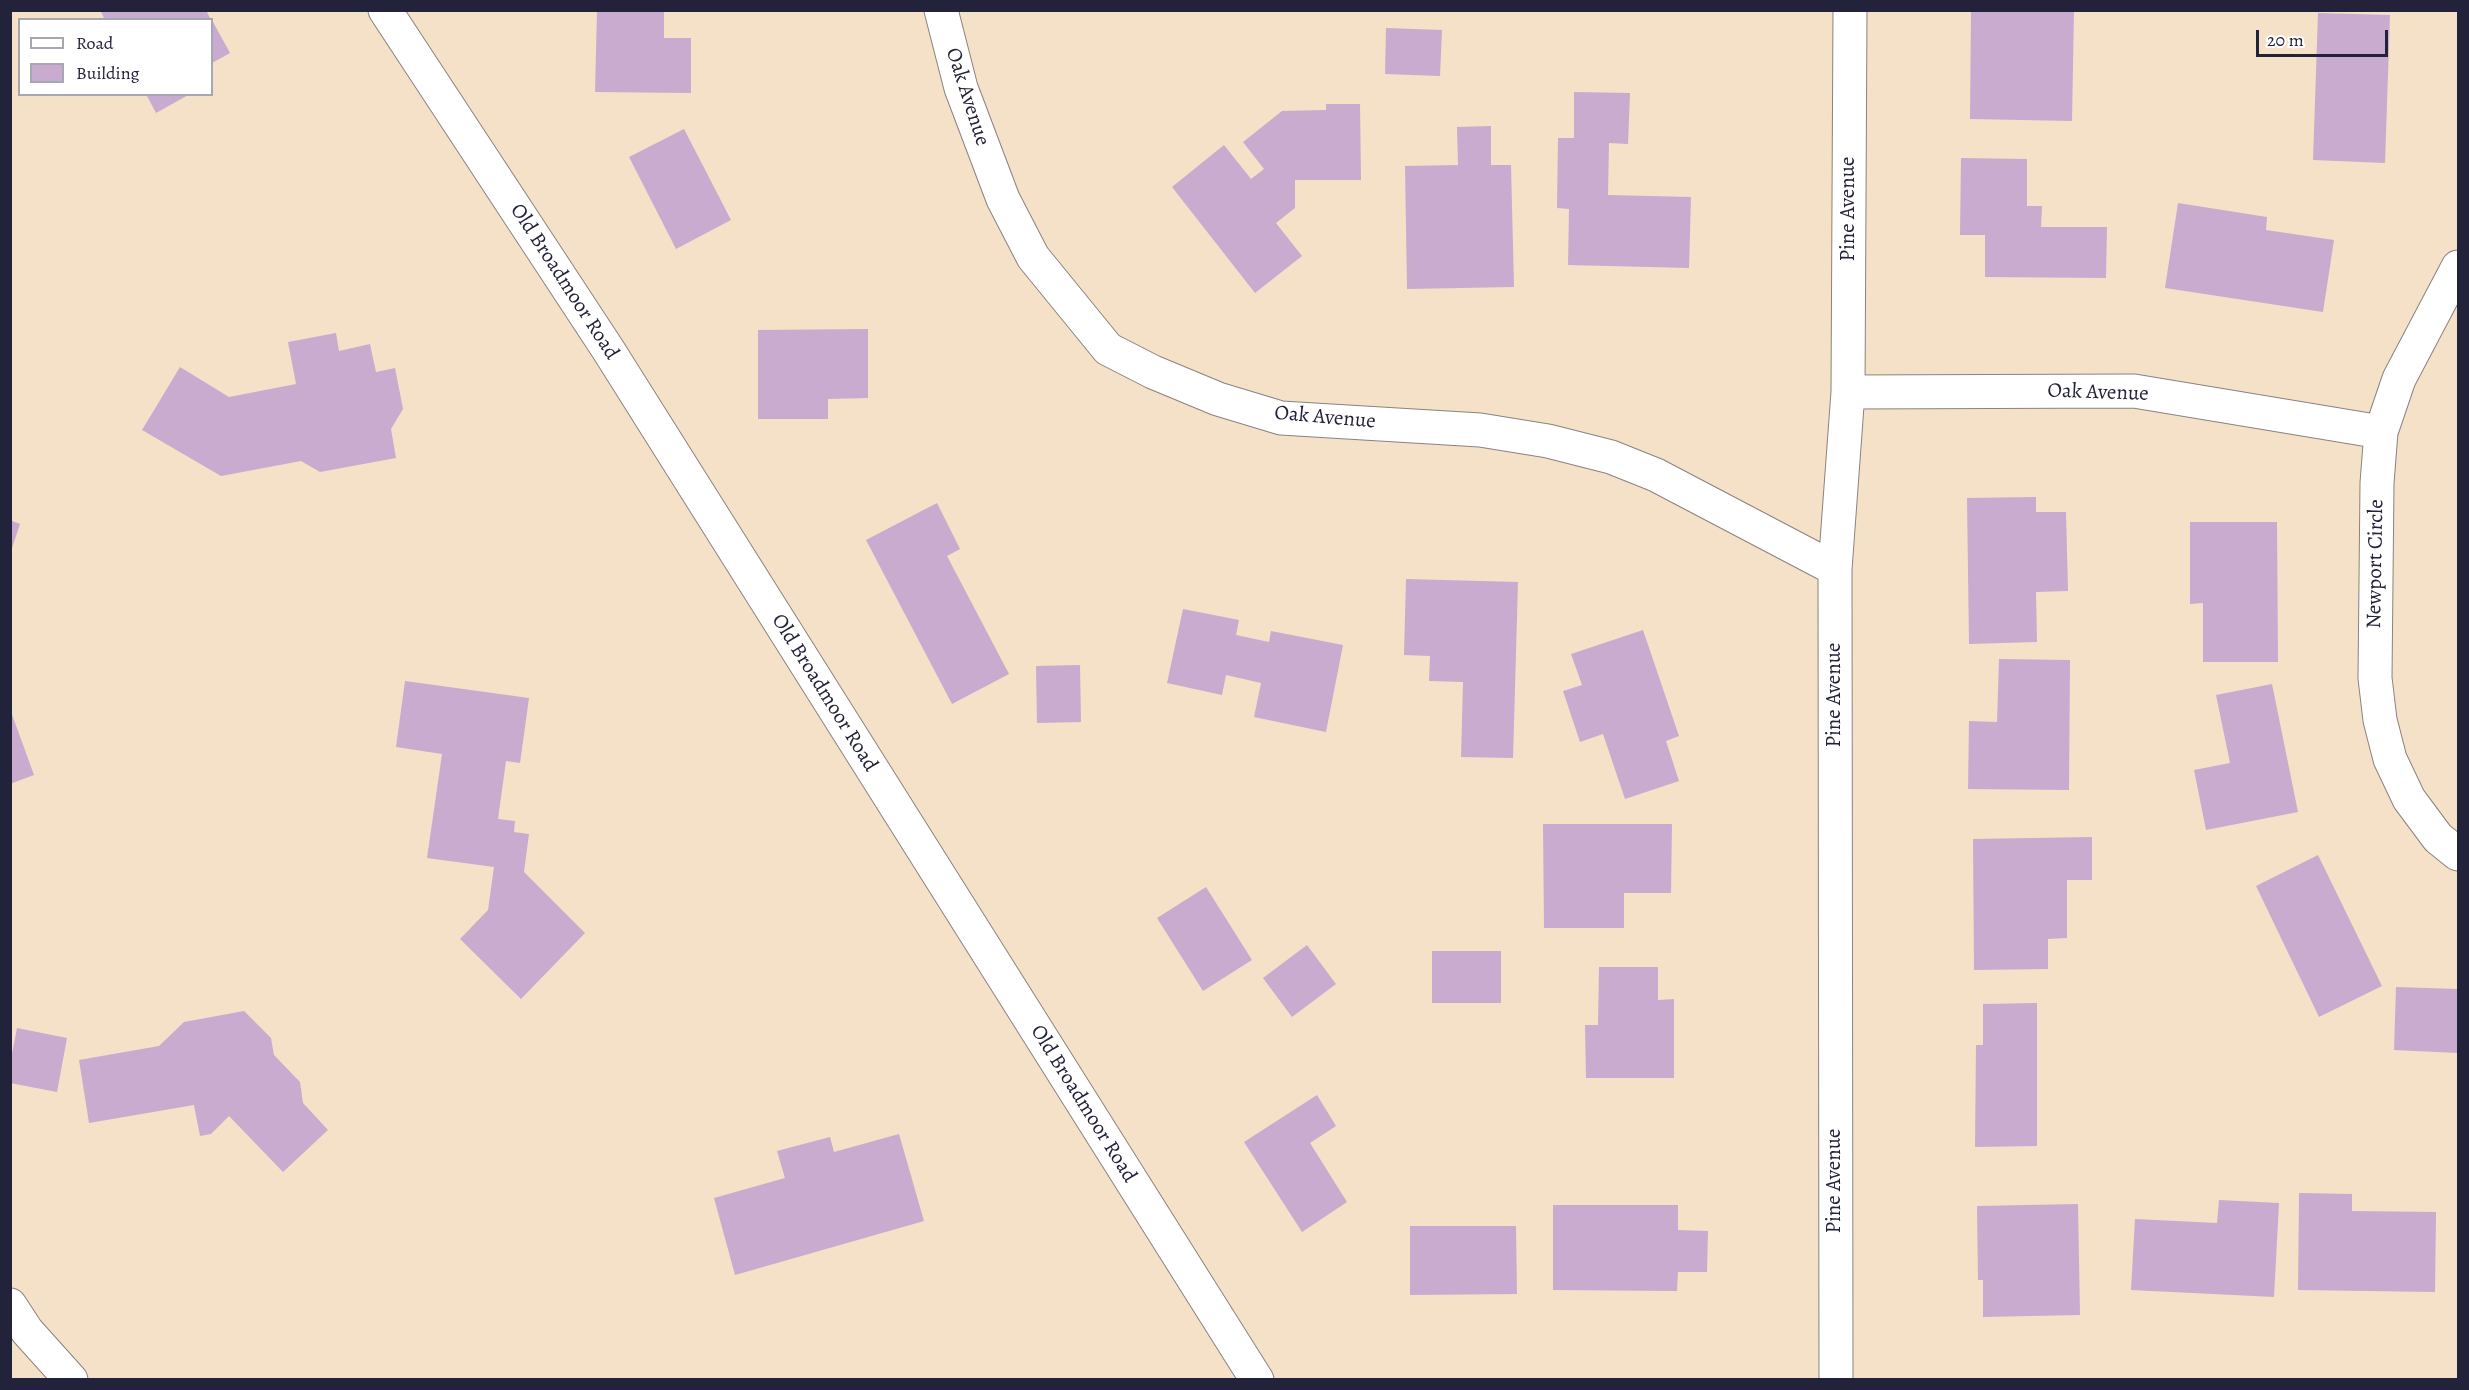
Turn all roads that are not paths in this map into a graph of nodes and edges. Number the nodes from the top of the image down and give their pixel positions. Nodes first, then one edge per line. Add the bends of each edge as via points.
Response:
1 (385, 10) edge
2 (941, 10) edge
3 (1850, 10) edge
4 (2458, 267) edge
5 (1848, 392) junction
6 (2381, 432) junction
7 (1835, 570) junction
8 (2458, 854) edge
9 (10, 1305) edge
10 (71, 1380) edge
11 (1257, 1380) edge
12 (1836, 1380) edge

1 - 11 street, Old Broadmoor Road via 609,351
2 - 7 street, Oak Avenue via 961,88 1003,199 1033,256 1108,349 1218,399 1281,417 1480,430 1611,457 1656,475
3 - 5 street, Pine Avenue
4 - 6 street, Newport Circle via 2399,378
5 - 6 street, Oak Avenue via 2134,391
5 - 7 street, Pine Avenue
6 - 8 street, Newport Circle via 2375,678 2380,720 2390,759 2409,799 2438,838
7 - 12 street, Pine Avenue
9 - 10 street via 27,1331

